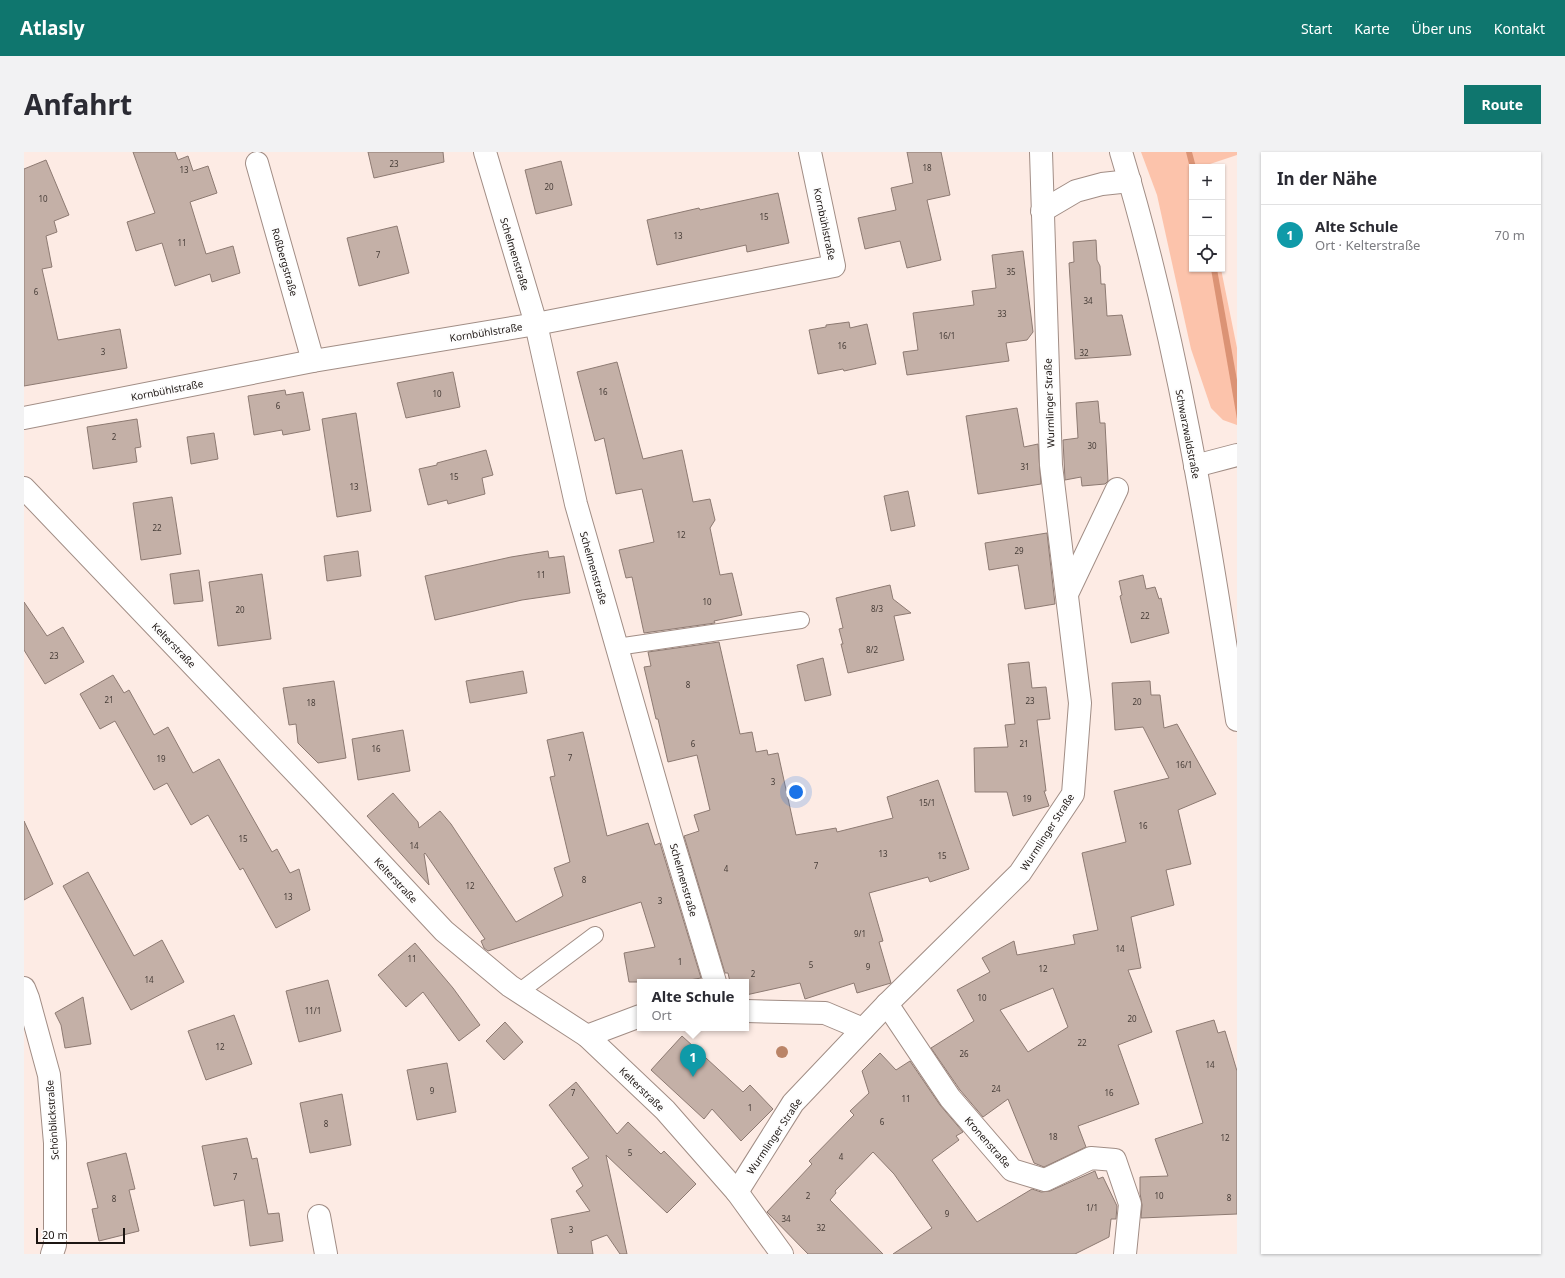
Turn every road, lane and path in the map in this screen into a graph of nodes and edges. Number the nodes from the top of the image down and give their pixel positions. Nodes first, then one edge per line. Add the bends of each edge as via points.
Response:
1 (485, 152) edge
2 (810, 152) edge
3 (1041, 152) edge
4 (1121, 152) edge
5 (257, 163) dead end
6 (1130, 181) junction
7 (1042, 211) junction
8 (536, 324) junction
9 (313, 361) junction
10 (24, 418) edge
11 (1237, 456) edge
12 (1195, 466) junction
13 (24, 488) edge
14 (1117, 489) dead end
15 (1067, 594) junction
16 (801, 620) dead end
17 (616, 647) junction
18 (1237, 720) edge
19 (595, 934) dead end
20 (714, 979) edge
21 (24, 988) edge
22 (519, 992) junction
23 (887, 1004) junction
24 (749, 1011) edge
25 (637, 1017) edge
26 (863, 1029) junction
27 (587, 1036) junction
28 (737, 1192) junction
29 (319, 1216) dead end
30 (52, 1254) edge
31 (326, 1254) edge
32 (782, 1254) edge
33 (1125, 1254) edge

1 - 8 street, Schelmenstraße
2 - 8 street, Kornbühlstraße via 834,266
3 - 7 street, Wurmlinger Straße
4 - 6 street, Schwarzwaldstraße
5 - 9 street, Roßbergstraße
6 - 7 street via 1102,184 1076,191
6 - 12 street, Schwarzwaldstraße via 1160,297
7 - 15 street, Wurmlinger Straße via 1051,466
8 - 9 street, Kornbühlstraße
8 - 17 street, Schelmenstraße via 576,504
9 - 10 street, Kornbühlstraße
11 - 12 street
12 - 18 street, Schwarzwaldstraße
13 - 22 street, Kelterstraße via 444,931
14 - 15 street
15 - 23 street, Wurmlinger Straße via 1080,703 1073,794 1020,873
16 - 17 lane
17 - 20 street, Schelmenstraße
19 - 22 lane
21 - 30 street, Schönblickstraße via 49,1075 55,1143 55,1245
22 - 27 street, Kelterstraße
23 - 26 street, Wurmlinger Straße
23 - 33 street, Kronenstraße via 950,1098 1012,1170 1045,1180 1091,1158 1115,1160 1130,1204
24 - 26 street via 825,1013
25 - 27 street
26 - 28 street, Wurmlinger Straße via 793,1104
27 - 28 street, Kelterstraße via 665,1110
28 - 32 street, Kelterstraße
29 - 31 street

